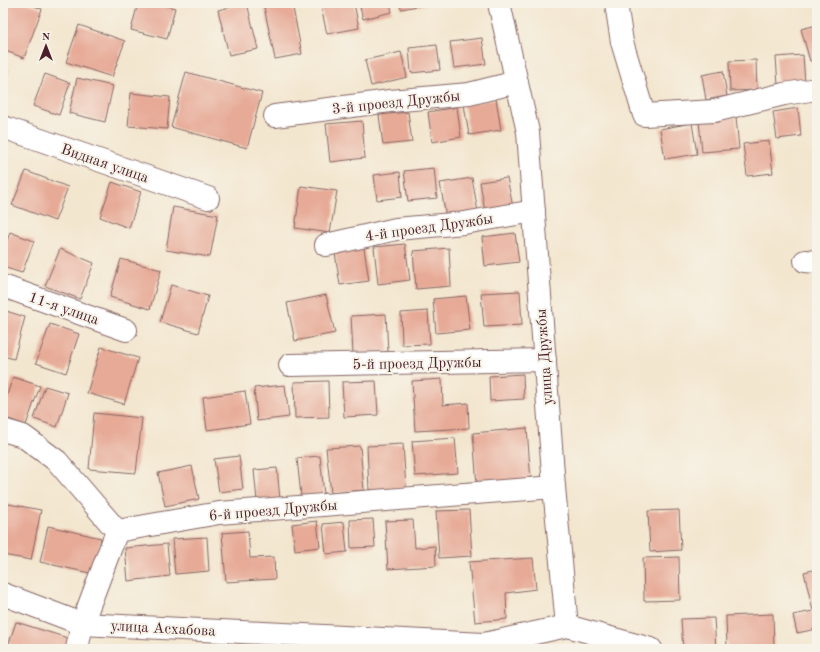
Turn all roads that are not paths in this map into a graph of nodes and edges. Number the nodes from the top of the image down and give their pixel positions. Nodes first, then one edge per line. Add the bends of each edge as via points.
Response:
1 (499, 3) edge
2 (616, 3) edge
3 (517, 82) junction
4 (817, 89) edge
5 (274, 116) dead end
6 (3, 127) edge
7 (208, 198) dead end
8 (534, 211) junction
9 (326, 245) dead end
10 (3, 286) edge
11 (126, 330) dead end
12 (545, 360) junction
13 (290, 365) dead end
14 (3, 430) edge
15 (554, 487) junction
16 (118, 531) junction
17 (3, 594) edge
18 (82, 624) junction
19 (567, 626) junction
20 (78, 649) edge
21 (651, 649) edge

1 - 3 street, улица Дружбы
2 - 4 street via 622,42 644,115 714,111 784,94
3 - 5 street, 3-й проезд Дружбы via 469,94
3 - 8 street, улица Дружбы via 528,132
6 - 7 street, Видная улица
8 - 9 street, 4-й проезд Дружбы via 464,223 396,229
8 - 12 street, улица Дружбы
10 - 11 street, 11-я улица
12 - 13 street, 5-й проезд Дружбы
12 - 15 street, улица Дружбы
14 - 16 street via 23,436 57,461
15 - 16 street, 6-й проезд Дружбы via 219,513
15 - 19 street, улица Дружбы
16 - 18 street
17 - 18 street, улица Асхабова
18 - 19 street, улица Асхабова via 484,644
18 - 20 street
19 - 21 street

